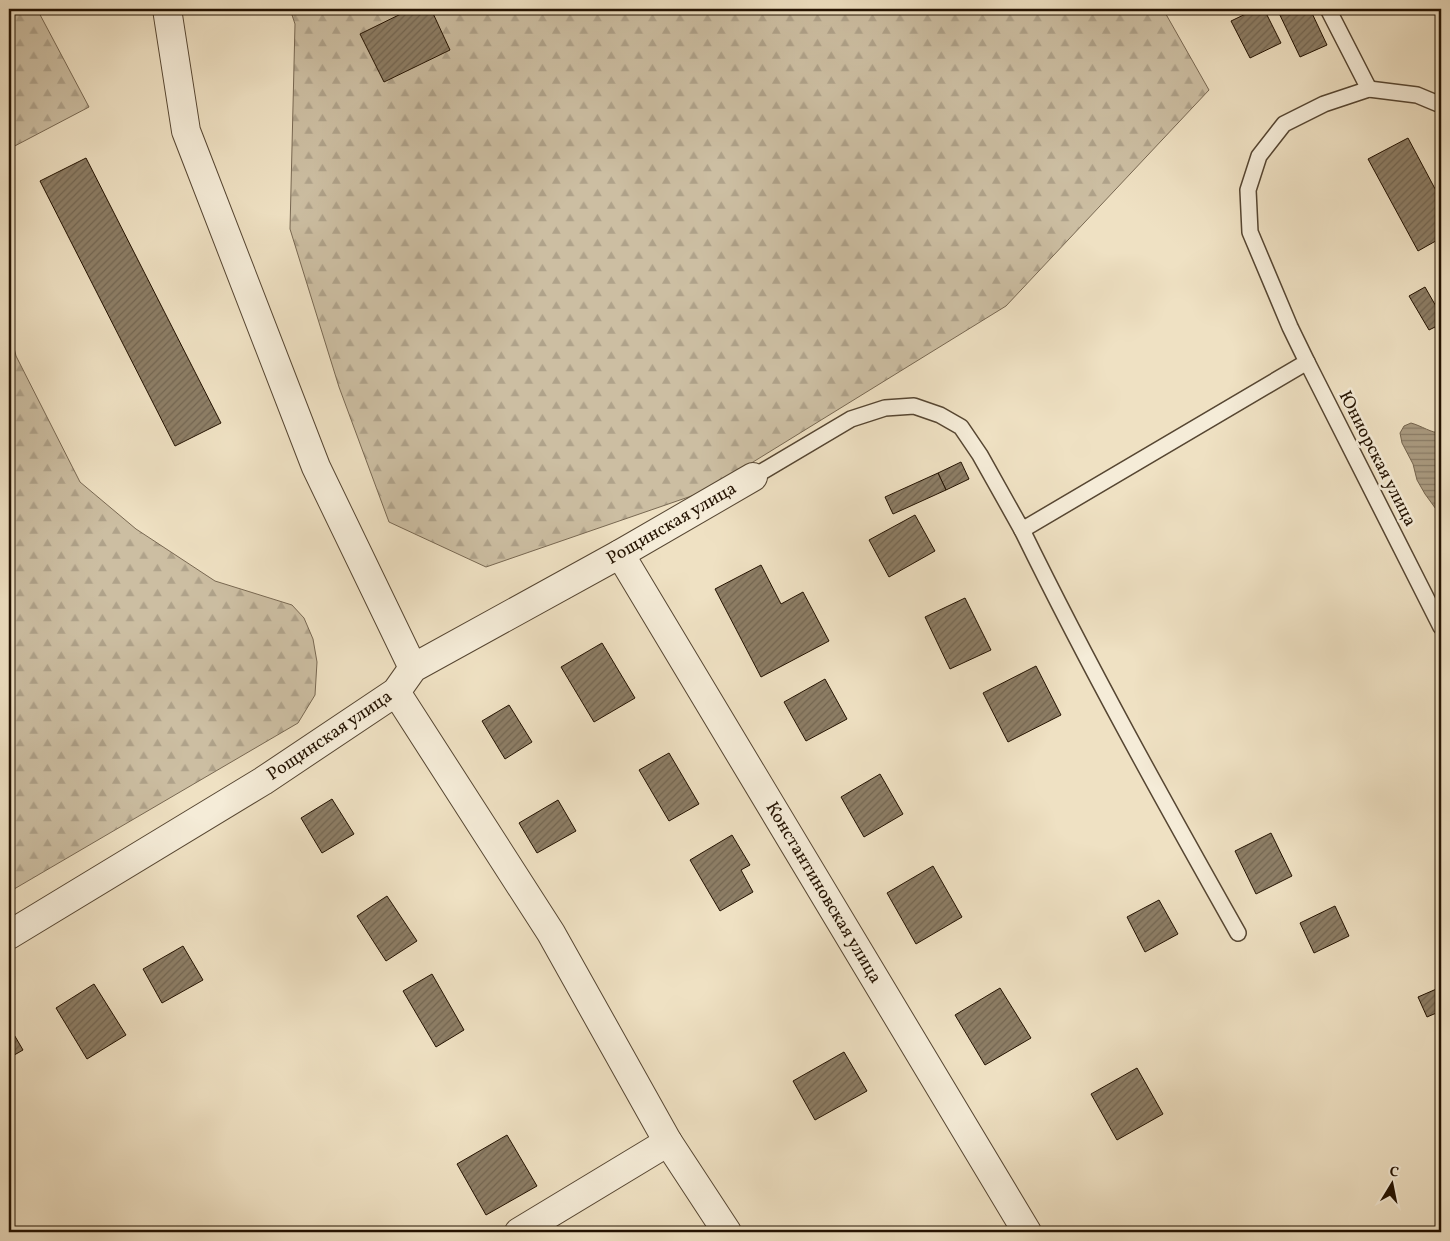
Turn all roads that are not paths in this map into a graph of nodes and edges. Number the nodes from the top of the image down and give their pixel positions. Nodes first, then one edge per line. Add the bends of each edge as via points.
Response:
1 (167, 9) edge
2 (1328, 9) edge
3 (1369, 89) junction
4 (1441, 104) edge
5 (1307, 362) junction
6 (753, 477) joint
7 (1022, 530) junction
8 (620, 554) junction
9 (1441, 627) edge
10 (413, 668) junction
11 (396, 692) junction
12 (1238, 933) dead end
13 (9, 936) edge
14 (668, 1142) junction
15 (519, 1232) edge
16 (727, 1232) edge
17 (1027, 1232) edge

1 - 10 street via 186,131 316,468
2 - 3 lane
3 - 4 lane via 1417,95
3 - 5 lane, Юниорская улица via 1324,104 1284,124 1259,156 1248,190 1250,232
5 - 7 lane
5 - 9 lane, Юниорская улица
6 - 7 lane via 851,419 885,408 914,406 940,415 960,427
6 - 8 street, Рощинская улица
7 - 12 lane via 1060,609
8 - 10 street, Рощинская улица
8 - 17 street, Константиновская улица
10 - 11 street, Рощинская улица
11 - 13 street, Рощинская улица via 263,781
11 - 14 street via 551,933
14 - 15 street
14 - 16 street

